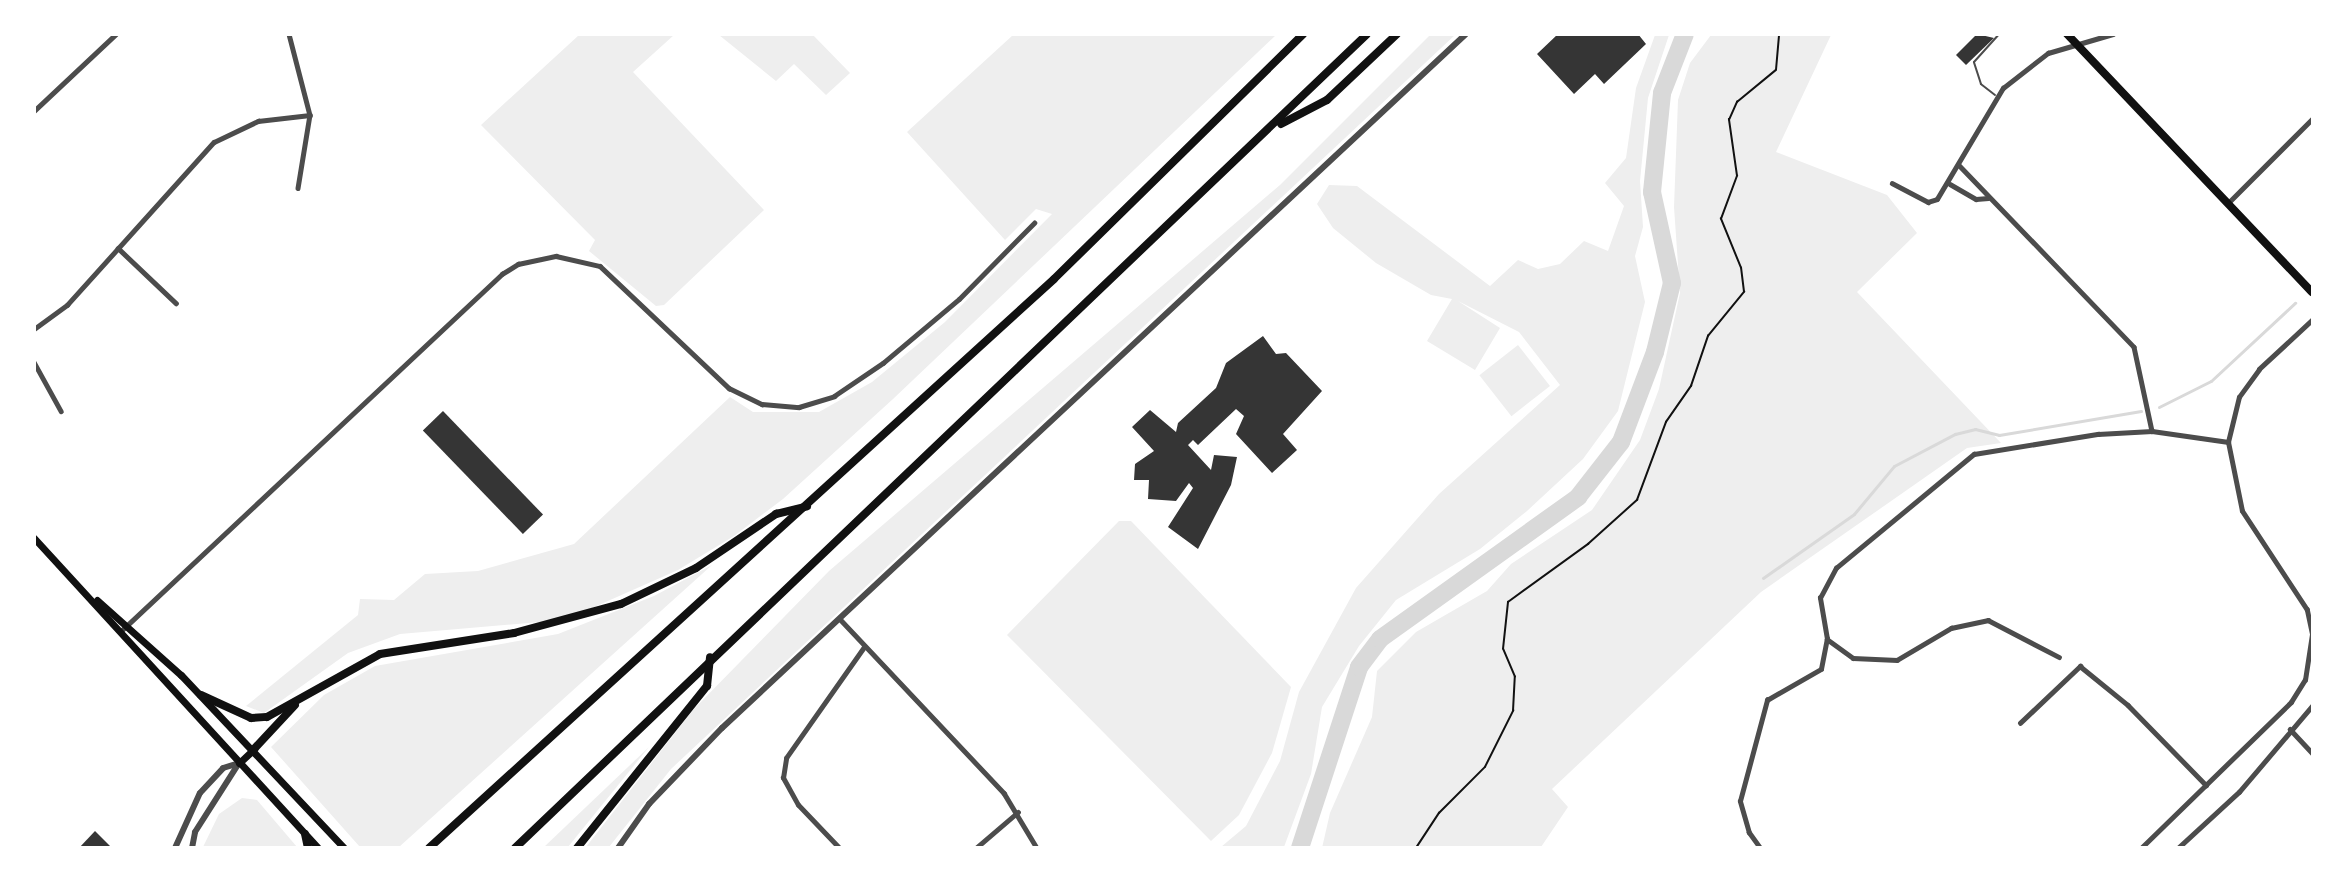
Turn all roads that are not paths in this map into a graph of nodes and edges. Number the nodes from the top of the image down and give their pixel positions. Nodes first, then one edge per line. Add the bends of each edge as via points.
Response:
1 (116, 34) edge
2 (289, 34) edge
3 (1303, 34) edge
4 (1367, 34) edge
5 (1397, 34) edge
6 (1466, 34) edge
7 (1999, 34) edge
8 (2067, 34) edge
9 (2113, 34) edge
10 (2079, 46) junction
11 (1995, 95) junction
12 (34, 111) edge
13 (310, 115) junction
14 (2313, 119) edge
15 (1272, 128) junction
16 (1959, 165) junction
17 (1892, 183) dead end
18 (1950, 184) junction
19 (298, 188) dead end
20 (1988, 198) junction
21 (2227, 204) junction
22 (1034, 223) dead end
23 (118, 248) junction
24 (2313, 292) edge
25 (176, 303) dead end
26 (2313, 320) edge
27 (34, 329) edge
28 (34, 363) edge
29 (61, 411) dead end
30 (2152, 431) junction
31 (2228, 442) junction
32 (810, 505) junction
33 (34, 538) edge
34 (78, 585) junction
35 (841, 620) junction
36 (127, 626) junction
37 (120, 632) junction
38 (1827, 639) junction
39 (864, 647) junction
40 (710, 657) junction
41 (2059, 657) dead end
42 (201, 695) junction
43 (304, 696) junction
44 (2313, 706) edge
45 (2020, 723) dead end
46 (2290, 729) junction
47 (254, 749) junction
48 (2313, 753) edge
49 (239, 763) junction
50 (2206, 785) junction
51 (1018, 812) junction
52 (305, 834) junction
53 (2144, 847) edge
54 (175, 848) edge
55 (192, 848) edge
56 (308, 848) edge
57 (318, 848) edge
58 (344, 848) edge
59 (429, 848) edge
60 (515, 848) edge
61 (577, 848) edge
62 (618, 848) edge
63 (839, 848) edge
64 (976, 848) edge
65 (1037, 848) edge
66 (1760, 848) edge
67 (1943, 848) edge
68 (1980, 848) edge
69 (2178, 848) edge

1 - 12 street
2 - 13 street
3 - 32 highway via 1134,203
4 - 15 highway
5 - 15 highway via 1328,100
6 - 35 street
7 - 11 lane via 1974,62 1981,84
8 - 10 main road
9 - 10 street
10 - 11 street via 2049,54
10 - 21 main road
11 - 16 street
13 - 19 street
13 - 23 street via 258,121 214,142
14 - 21 street
15 - 40 highway
16 - 18 street
16 - 20 street via 1984,187
17 - 18 street via 1928,202
18 - 20 street via 1976,199
20 - 30 street via 2134,347
21 - 24 main road
22 - 36 street via 959,299 842,392 799,407 745,398 718,379 617,277 580,259 537,258 502,274
23 - 25 street
23 - 27 street via 67,305
26 - 31 street via 2259,369 2240,397
28 - 29 street
30 - 31 street
30 - 38 street via 2098,434 1974,454 1825,581 1820,598
31 - 50 street via 2242,511 2302,597 2311,652 2305,680 2290,702
32 - 43 highway via 776,514 703,564 621,604 526,631 380,654
32 - 59 highway
33 - 34 main road
34 - 36 main road
34 - 37 main road
35 - 39 street
35 - 62 street via 675,775
36 - 37 street
36 - 42 main road
37 - 49 main road
38 - 41 street via 1853,657 1897,660 1951,628 1988,620
38 - 66 street via 1821,669 1767,700 1740,801 1749,833
39 - 51 street
39 - 63 street via 786,758 783,778 798,805
40 - 60 highway
40 - 61 highway via 707,686
42 - 43 highway via 251,718 267,717
42 - 47 main road
43 - 47 highway
44 - 46 street
45 - 50 street via 2080,666 2128,705
46 - 48 street
46 - 69 street via 2239,792
47 - 49 main road
47 - 58 main road
49 - 52 main road
49 - 54 street via 223,768 200,794
49 - 55 street via 206,813
50 - 53 street
51 - 64 street
51 - 65 street
52 - 56 highway
52 - 57 main road
67 - 68 street

